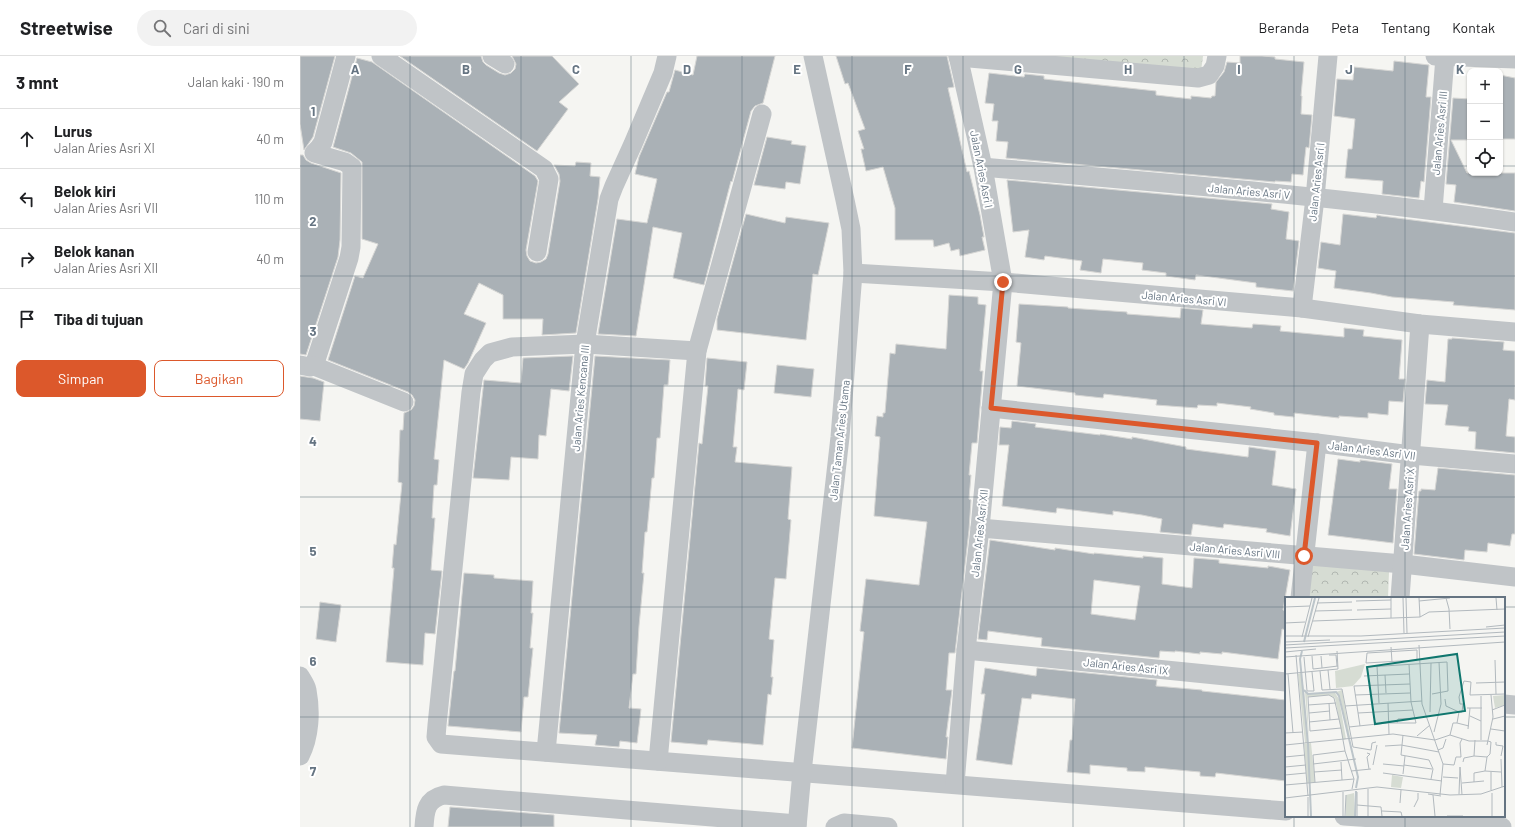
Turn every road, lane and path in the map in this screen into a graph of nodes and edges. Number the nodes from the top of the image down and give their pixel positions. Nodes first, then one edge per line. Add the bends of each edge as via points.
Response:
1 (346, 56) edge
2 (382, 56) edge
3 (667, 56) edge
4 (813, 56) edge
5 (958, 56) edge
6 (1217, 56) edge
7 (1328, 56) edge
8 (1440, 56) edge
9 (1515, 59) edge
10 (762, 114) dead end
11 (307, 153) edge
12 (983, 167) junction
13 (1315, 198) junction
14 (1433, 210) junction
15 (1515, 222) edge
16 (537, 252) dead end
17 (853, 273) junction
18 (1003, 282) junction
19 (1302, 308) junction
20 (1420, 324) junction
21 (1515, 332) edge
22 (585, 344) junction
23 (697, 352) junction
24 (307, 365) edge
25 (404, 402) dead end
26 (991, 408) junction
27 (1317, 443) junction
28 (1411, 455) junction
29 (1515, 464) edge
30 (980, 528) junction
31 (1304, 556) junction
32 (1403, 564) junction
33 (1515, 577) edge
34 (1300, 597) edge
35 (1400, 597) edge
36 (966, 650) junction
37 (300, 676) edge
38 (1285, 682) edge
39 (1505, 704) edge
40 (1515, 705) edge
41 (546, 752) junction
42 (300, 756) edge
43 (658, 760) junction
44 (802, 772) junction
45 (955, 784) junction
46 (1285, 811) edge
47 (1362, 817) edge
48 (1381, 818) edge
49 (797, 826) edge
50 (424, 827) edge
51 (835, 827) edge
52 (888, 827) edge
53 (1502, 827) edge

1 - 11 street via 323,142 320,148
2 - 16 street via 544,169 549,179
3 - 22 street, Jalan Aries Kencana III via 663,73 609,199
4 - 17 street, Jalan Taman Aries Utama via 851,229
5 - 6 street, Jalan Aries Asri I via 1198,78 1210,75
5 - 12 street, Jalan Aries Asri I
7 - 13 street, Jalan Aries Asri I
8 - 9 street
8 - 14 street, Jalan Aries Asri III
10 - 23 street
11 - 24 street via 344,162 352,167 349,258
12 - 13 street, Jalan Aries Asri V
12 - 18 street, Jalan Aries Asri I
13 - 14 street, Jalan Aries Asri V
13 - 19 street, Jalan Aries Asri I
14 - 15 street, Jalan Aries Asri V
17 - 18 street, Jalan Aries Asri VI
17 - 44 street, Jalan Taman Aries Utama via 840,437
18 - 19 street, Jalan Aries Asri VI
18 - 26 street, Jalan Aries Asri XII
19 - 20 street, Jalan Aries Asri VI
20 - 21 street, Jalan Aries Asri VI
20 - 28 street, Jalan Aries Asri X
22 - 23 street
22 - 41 street, Jalan Aries Kencana III
22 - 41 street via 512,347 490,352 474,374 437,725 436,737 441,744
23 - 43 street
24 - 25 street
26 - 27 street, Jalan Aries Asri VII
26 - 30 street, Jalan Aries Asri XII
27 - 28 street, Jalan Aries Asri VII
27 - 31 street
28 - 29 street, Jalan Aries Asri VII
28 - 32 street, Jalan Aries Asri X
30 - 31 street, Jalan Aries Asri VIII
30 - 36 street, Jalan Aries Asri XII
31 - 32 street, Jalan Aries Asri VIII
31 - 34 street
32 - 33 street, Jalan Aries Asri VIII
32 - 35 street, Jalan Aries Asri X
36 - 38 street, Jalan Aries Asri IX
36 - 45 street, Jalan Aries Asri XII
37 - 42 street via 307,689 309,720
39 - 40 street
41 - 43 street
43 - 44 street
44 - 45 street
44 - 49 street, Jalan Taman Aries Utama
45 - 46 street
47 - 48 street
48 - 53 street
49 - 50 street via 444,795 435,797 430,803 425,812
51 - 52 street via 844,823

